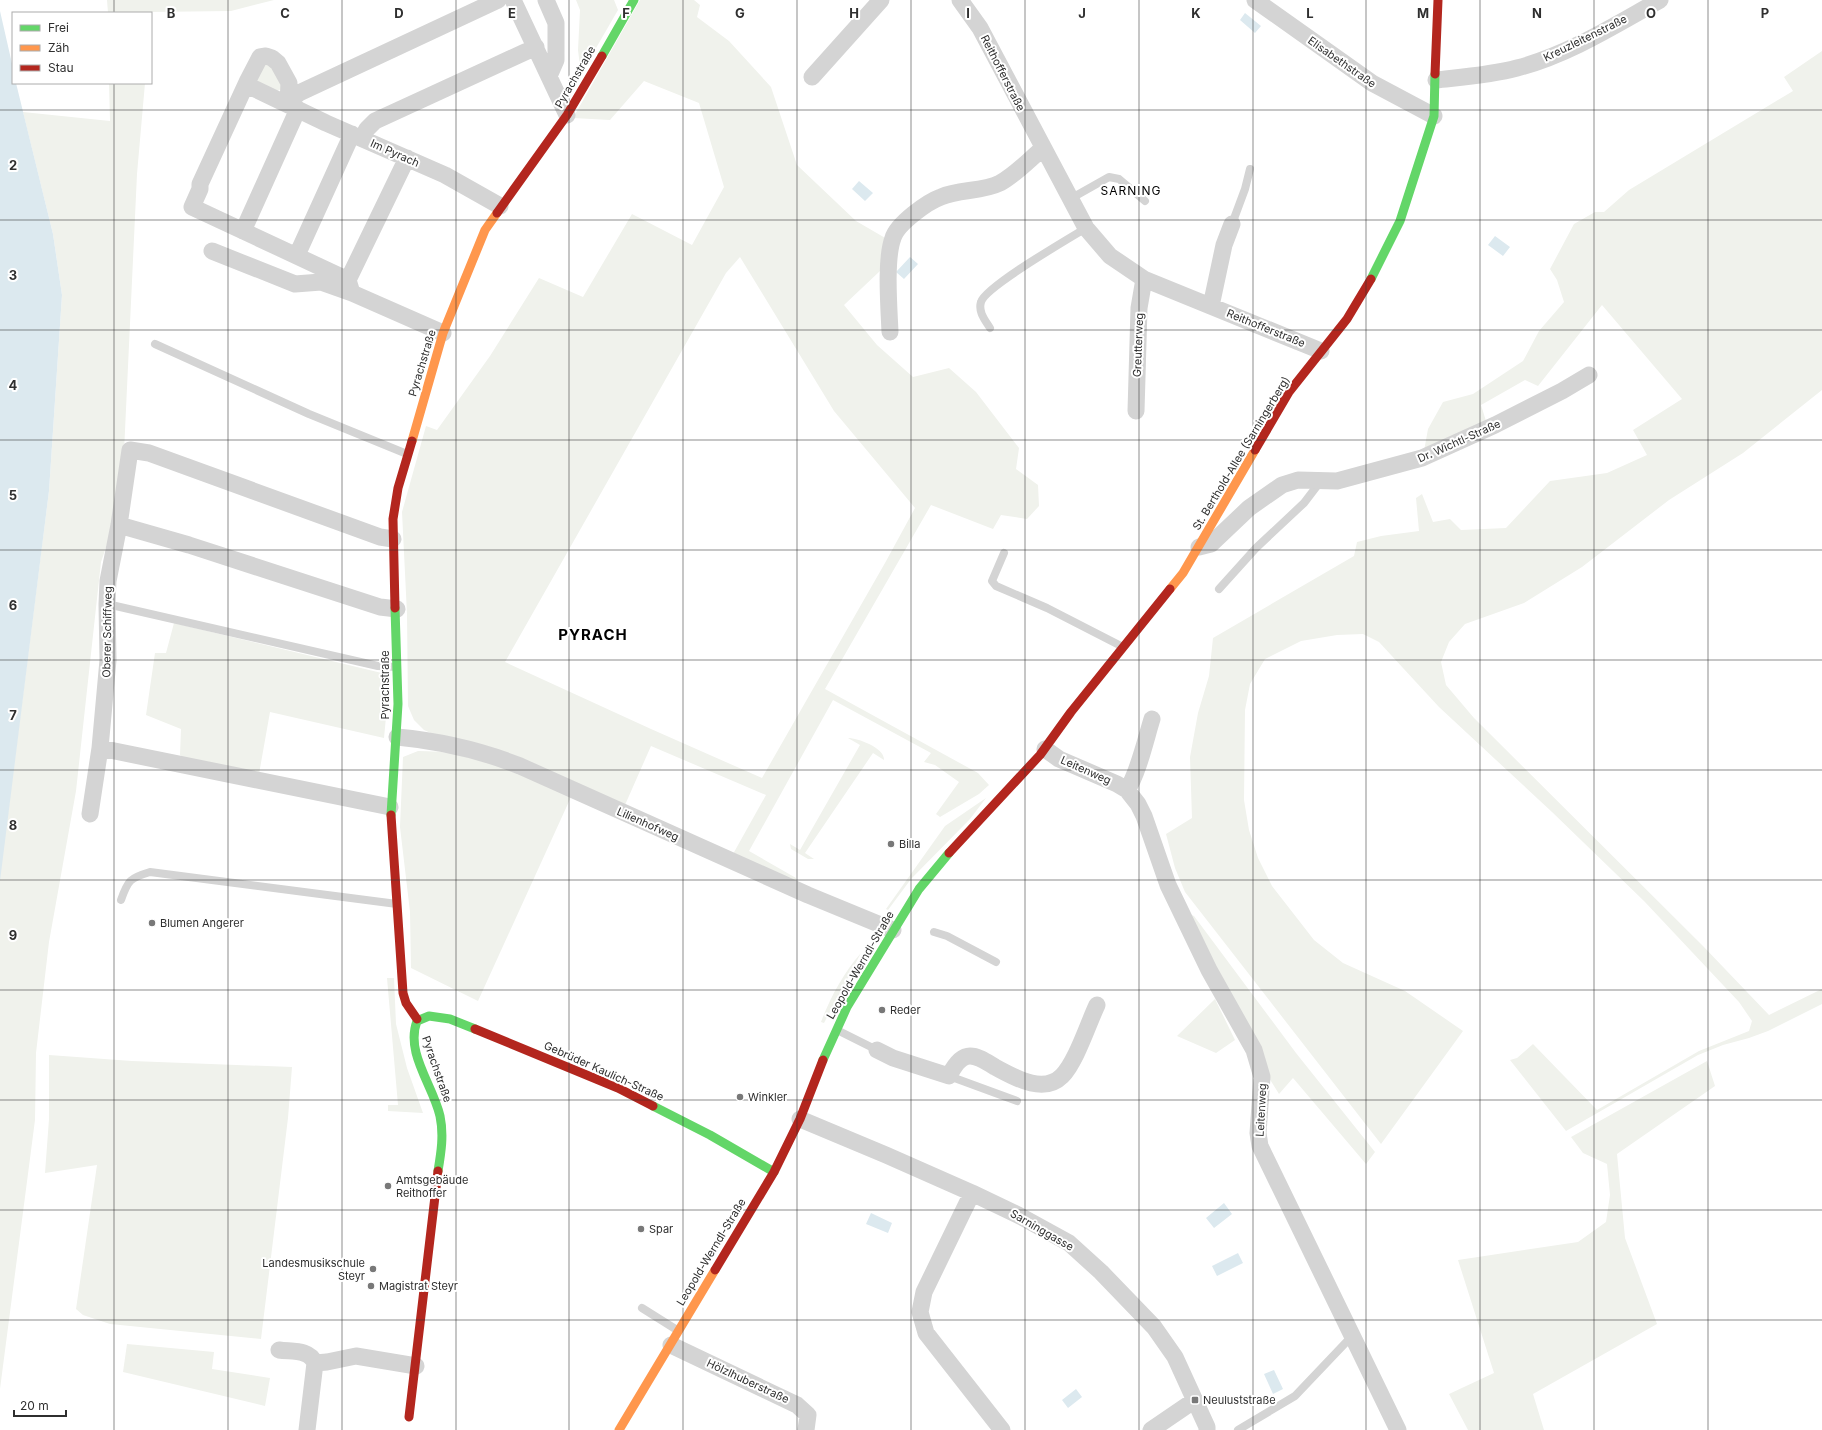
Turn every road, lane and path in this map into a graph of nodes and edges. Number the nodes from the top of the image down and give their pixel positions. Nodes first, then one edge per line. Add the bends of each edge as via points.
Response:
1 (498, 0) edge
2 (513, 0) edge
3 (546, 0) edge
4 (634, 0) edge
5 (881, 0) edge
6 (960, 0) edge
7 (1255, 0) edge
8 (1438, 0) edge
9 (1660, 0) edge
10 (536, 47) junction
11 (549, 76) junction
12 (812, 76) dead end
13 (1436, 80) junction
14 (247, 82) junction
15 (293, 106) junction
16 (567, 115) junction
17 (1434, 116) junction
18 (357, 136) junction
19 (1042, 149) junction
20 (407, 158) junction
21 (1250, 169) dead end
22 (1070, 199) junction
23 (1145, 201) dead end
24 (500, 206) junction
25 (1232, 224) joint
26 (1086, 228) junction
27 (243, 231) junction
28 (212, 251) dead end
29 (297, 256) junction
30 (1144, 279) junction
31 (350, 287) junction
32 (1211, 306) junction
33 (990, 328) dead end
34 (890, 332) dead end
35 (443, 333) junction
36 (156, 344) dead end
37 (1321, 351) junction
38 (1588, 376) dead end
39 (1136, 411) dead end
40 (407, 454) junction
41 (1320, 481) junction
42 (119, 525) junction
43 (393, 538) junction
44 (1199, 547) junction
45 (1004, 553) dead end
46 (1219, 589) dead end
47 (107, 604) junction
48 (396, 609) junction
49 (1124, 647) junction
50 (398, 667) junction
51 (1152, 719) dead end
52 (397, 737) junction
53 (100, 748) junction
54 (1045, 749) junction
55 (1127, 790) junction
56 (390, 807) junction
57 (90, 814) dead end
58 (121, 900) dead end
59 (398, 904) junction
60 (894, 930) junction
61 (934, 932) dead end
62 (996, 962) dead end
63 (1097, 1005) dead end
64 (417, 1020) junction
65 (836, 1029) junction
66 (877, 1050) joint
67 (949, 1076) junction
68 (1017, 1101) dead end
69 (800, 1119) junction
70 (774, 1172) junction
71 (972, 1193) junction
72 (642, 1308) dead end
73 (1353, 1335) junction
74 (675, 1338) junction
75 (279, 1350) dead end
76 (315, 1363) junction
77 (416, 1366) junction
78 (1195, 1400) junction
79 (409, 1417) dead end
80 (307, 1430) edge
81 (619, 1430) edge
82 (806, 1430) edge
83 (1002, 1430) edge
84 (1151, 1430) edge
85 (1207, 1430) edge
86 (1238, 1430) edge
87 (1398, 1430) edge

1 - 15 street via 299,93
2 - 10 street
3 - 11 street via 556,23 556,60
4 - 16 street, Pyrachstraße
5 - 12 street
6 - 19 street, Reithofferstraße via 980,28
7 - 17 street, Elisabethstraße via 1372,83
8 - 13 street, St. Berthold-Allee (Sarningerberg)
9 - 13 street, Kreuzleitenstraße via 1553,55 1518,68 1478,76
10 - 11 street
10 - 18 street via 375,122
11 - 16 street
13 - 17 street, St. Berthold-Allee (Sarningerberg)
14 - 15 street, Im Pyrach via 253,88
14 - 15 street via 260,57 272,58 278,63 289,83
14 - 27 street via 192,207
15 - 18 street, Im Pyrach
15 - 27 street
16 - 24 street, Pyrachstraße
17 - 37 street, St. Berthold-Allee (Sarningerberg) via 1400,221 1351,312
18 - 20 street, Im Pyrach
18 - 29 street
19 - 22 street, Reithofferstraße
19 - 34 street via 1000,183 961,190 940,197 903,224 893,237 890,255
20 - 24 street, Im Pyrach via 445,175
20 - 31 street
21 - 25 lane
22 - 23 lane via 1110,176 1119,179
22 - 26 street, Reithofferstraße
24 - 35 street, Pyrachstraße via 476,248
25 - 32 street via 1224,245
26 - 30 street, Reithofferstraße via 1110,256
26 - 33 lane via 1019,270 985,295 981,302 981,313
27 - 29 street
28 - 31 street via 295,284 321,282
29 - 31 street
30 - 32 street, Reithofferstraße
30 - 39 street, Greutterweg via 1139,308
31 - 35 street
32 - 37 street, Reithofferstraße
35 - 40 street, Pyrachstraße
36 - 40 lane via 309,414
37 - 44 street, St. Berthold-Allee (Sarningerberg) via 1289,392
38 - 41 street, Dr. Wichtl-Straße via 1562,392 1422,458 1337,481
40 - 43 street, Pyrachstraße via 395,501
41 - 44 street, Dr. Wichtl-Straße via 1298,480 1282,485 1249,508 1211,544
41 - 46 lane via 1304,502 1256,548
42 - 43 street, Oberer Schiffweg via 130,450 149,453 380,537
42 - 47 street, Oberer Schiffweg via 109,575
42 - 48 street via 380,607
43 - 48 street, Pyrachstraße
44 - 49 street, St. Berthold-Allee (Sarningerberg) via 1170,591
45 - 49 lane via 992,581 996,586 1047,608
47 - 50 lane via 378,666
47 - 53 street, Oberer Schiffweg via 108,660
48 - 50 street, Pyrachstraße
49 - 54 street, St. Berthold-Allee (Sarningerberg) via 1071,712
50 - 52 street, Pyrachstraße
51 - 55 street
52 - 56 street, Pyrachstraße
52 - 60 street, Lilienhofweg via 425,739 490,754 808,895
53 - 56 street
53 - 57 street, Oberer Schiffweg
54 - 55 street, Leitenweg via 1059,759
54 - 60 street, Leopold-Werndl-Straße via 919,889
55 - 73 street, Leitenweg via 1144,816 1168,885 1209,970 1254,1050 1262,1077 1258,1133 1260,1146
56 - 59 street, Pyrachstraße
58 - 59 lane via 125,888 133,877 150,872
59 - 64 street, Pyrachstraße via 403,993
60 - 65 street, Leopold-Werndl-Straße
61 - 62 lane via 947,936
63 - 67 street via 1070,1066 1053,1083 1031,1084 980,1058 970,1056 961,1060
64 - 70 street, Gebrüder Kaulich-Straße via 430,1014 450,1019 587,1074 669,1113
64 - 77 street, Pyrachstraße via 413,1026 413,1041 440,1113 442,1142
65 - 66 lane
65 - 69 street, Leopold-Werndl-Straße
66 - 67 street via 893,1058
67 - 68 lane
69 - 70 street, Leopold-Werndl-Straße
69 - 71 street, Sarninggasse
70 - 74 street, Leopold-Werndl-Straße
71 - 78 street, Sarninggasse via 1069,1242 1154,1327 1175,1358
71 - 83 street via 924,1292 920,1312 926,1333
72 - 74 lane
73 - 86 lane via 1295,1396
73 - 87 street, Leitenweg
74 - 81 street, Leopold-Werndl-Straße
74 - 82 street, Hölzlhuberstraße via 798,1404 808,1415
75 - 76 street via 306,1353
76 - 77 street via 356,1356
76 - 80 street
77 - 79 street, Pyrachstraße
78 - 84 street
78 - 85 street, Sarninggasse

